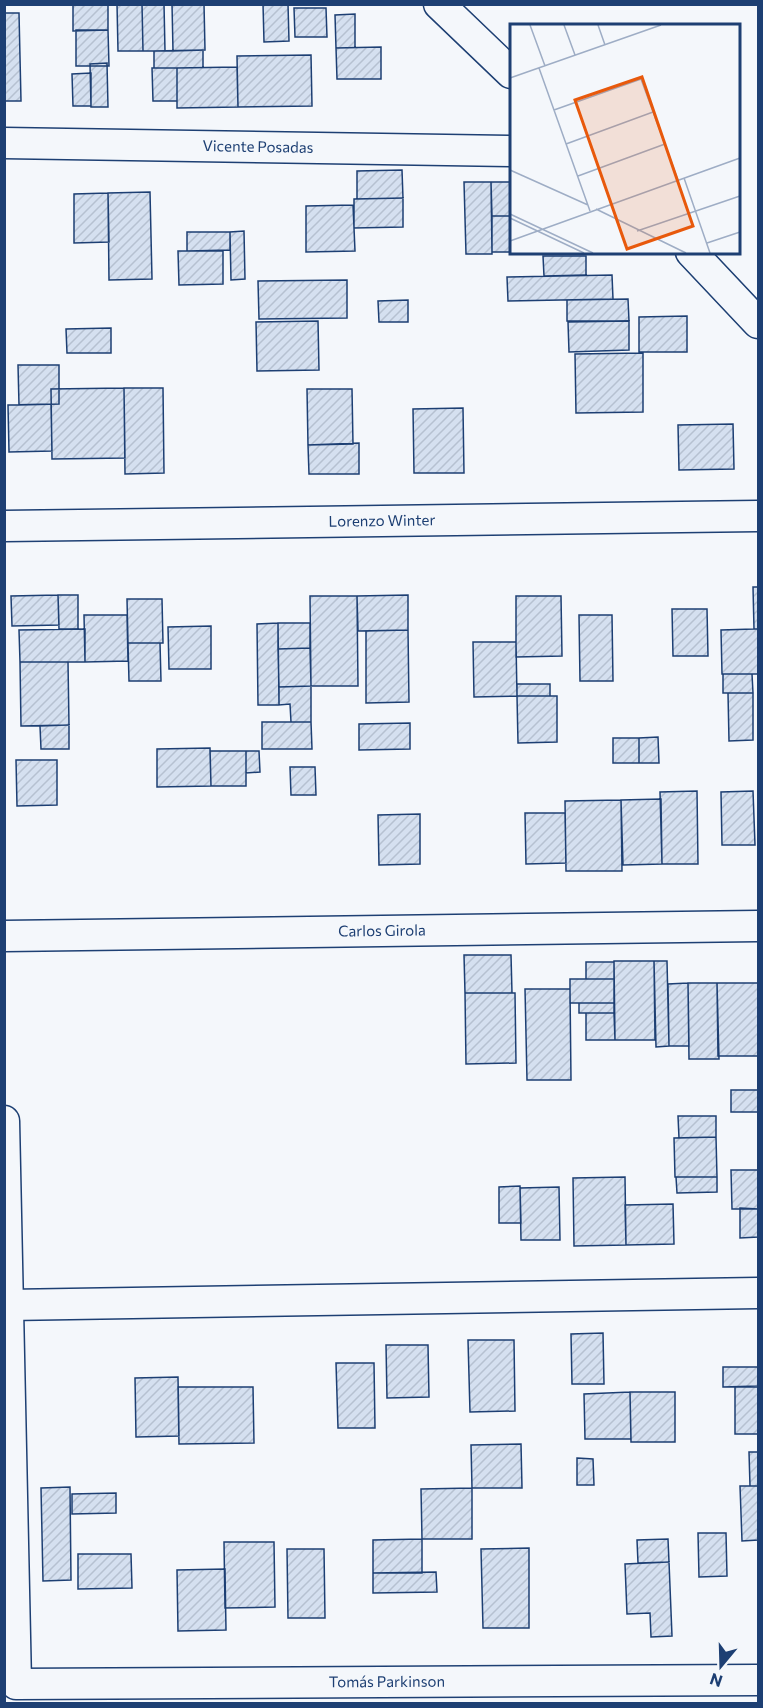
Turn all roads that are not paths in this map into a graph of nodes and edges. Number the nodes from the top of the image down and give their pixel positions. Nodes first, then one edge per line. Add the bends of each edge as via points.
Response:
1 (439, 4) edge
2 (510, 72) edge
3 (4, 143) edge
4 (510, 151) edge
5 (693, 254) edge
6 (759, 323) edge
7 (759, 516) edge
8 (4, 526) edge
9 (759, 926) edge
10 (4, 936) edge
11 (4, 1121) edge
12 (759, 1293) edge
13 (8, 1305) junction
14 (759, 1680) edge

1 - 2 street
3 - 4 street, Vicente Posadas
5 - 6 street
7 - 8 street, Lorenzo Winter
9 - 10 street, Carlos Girola
11 - 13 street
12 - 13 street
13 - 14 street, Tomás Parkinson via 16,1684

